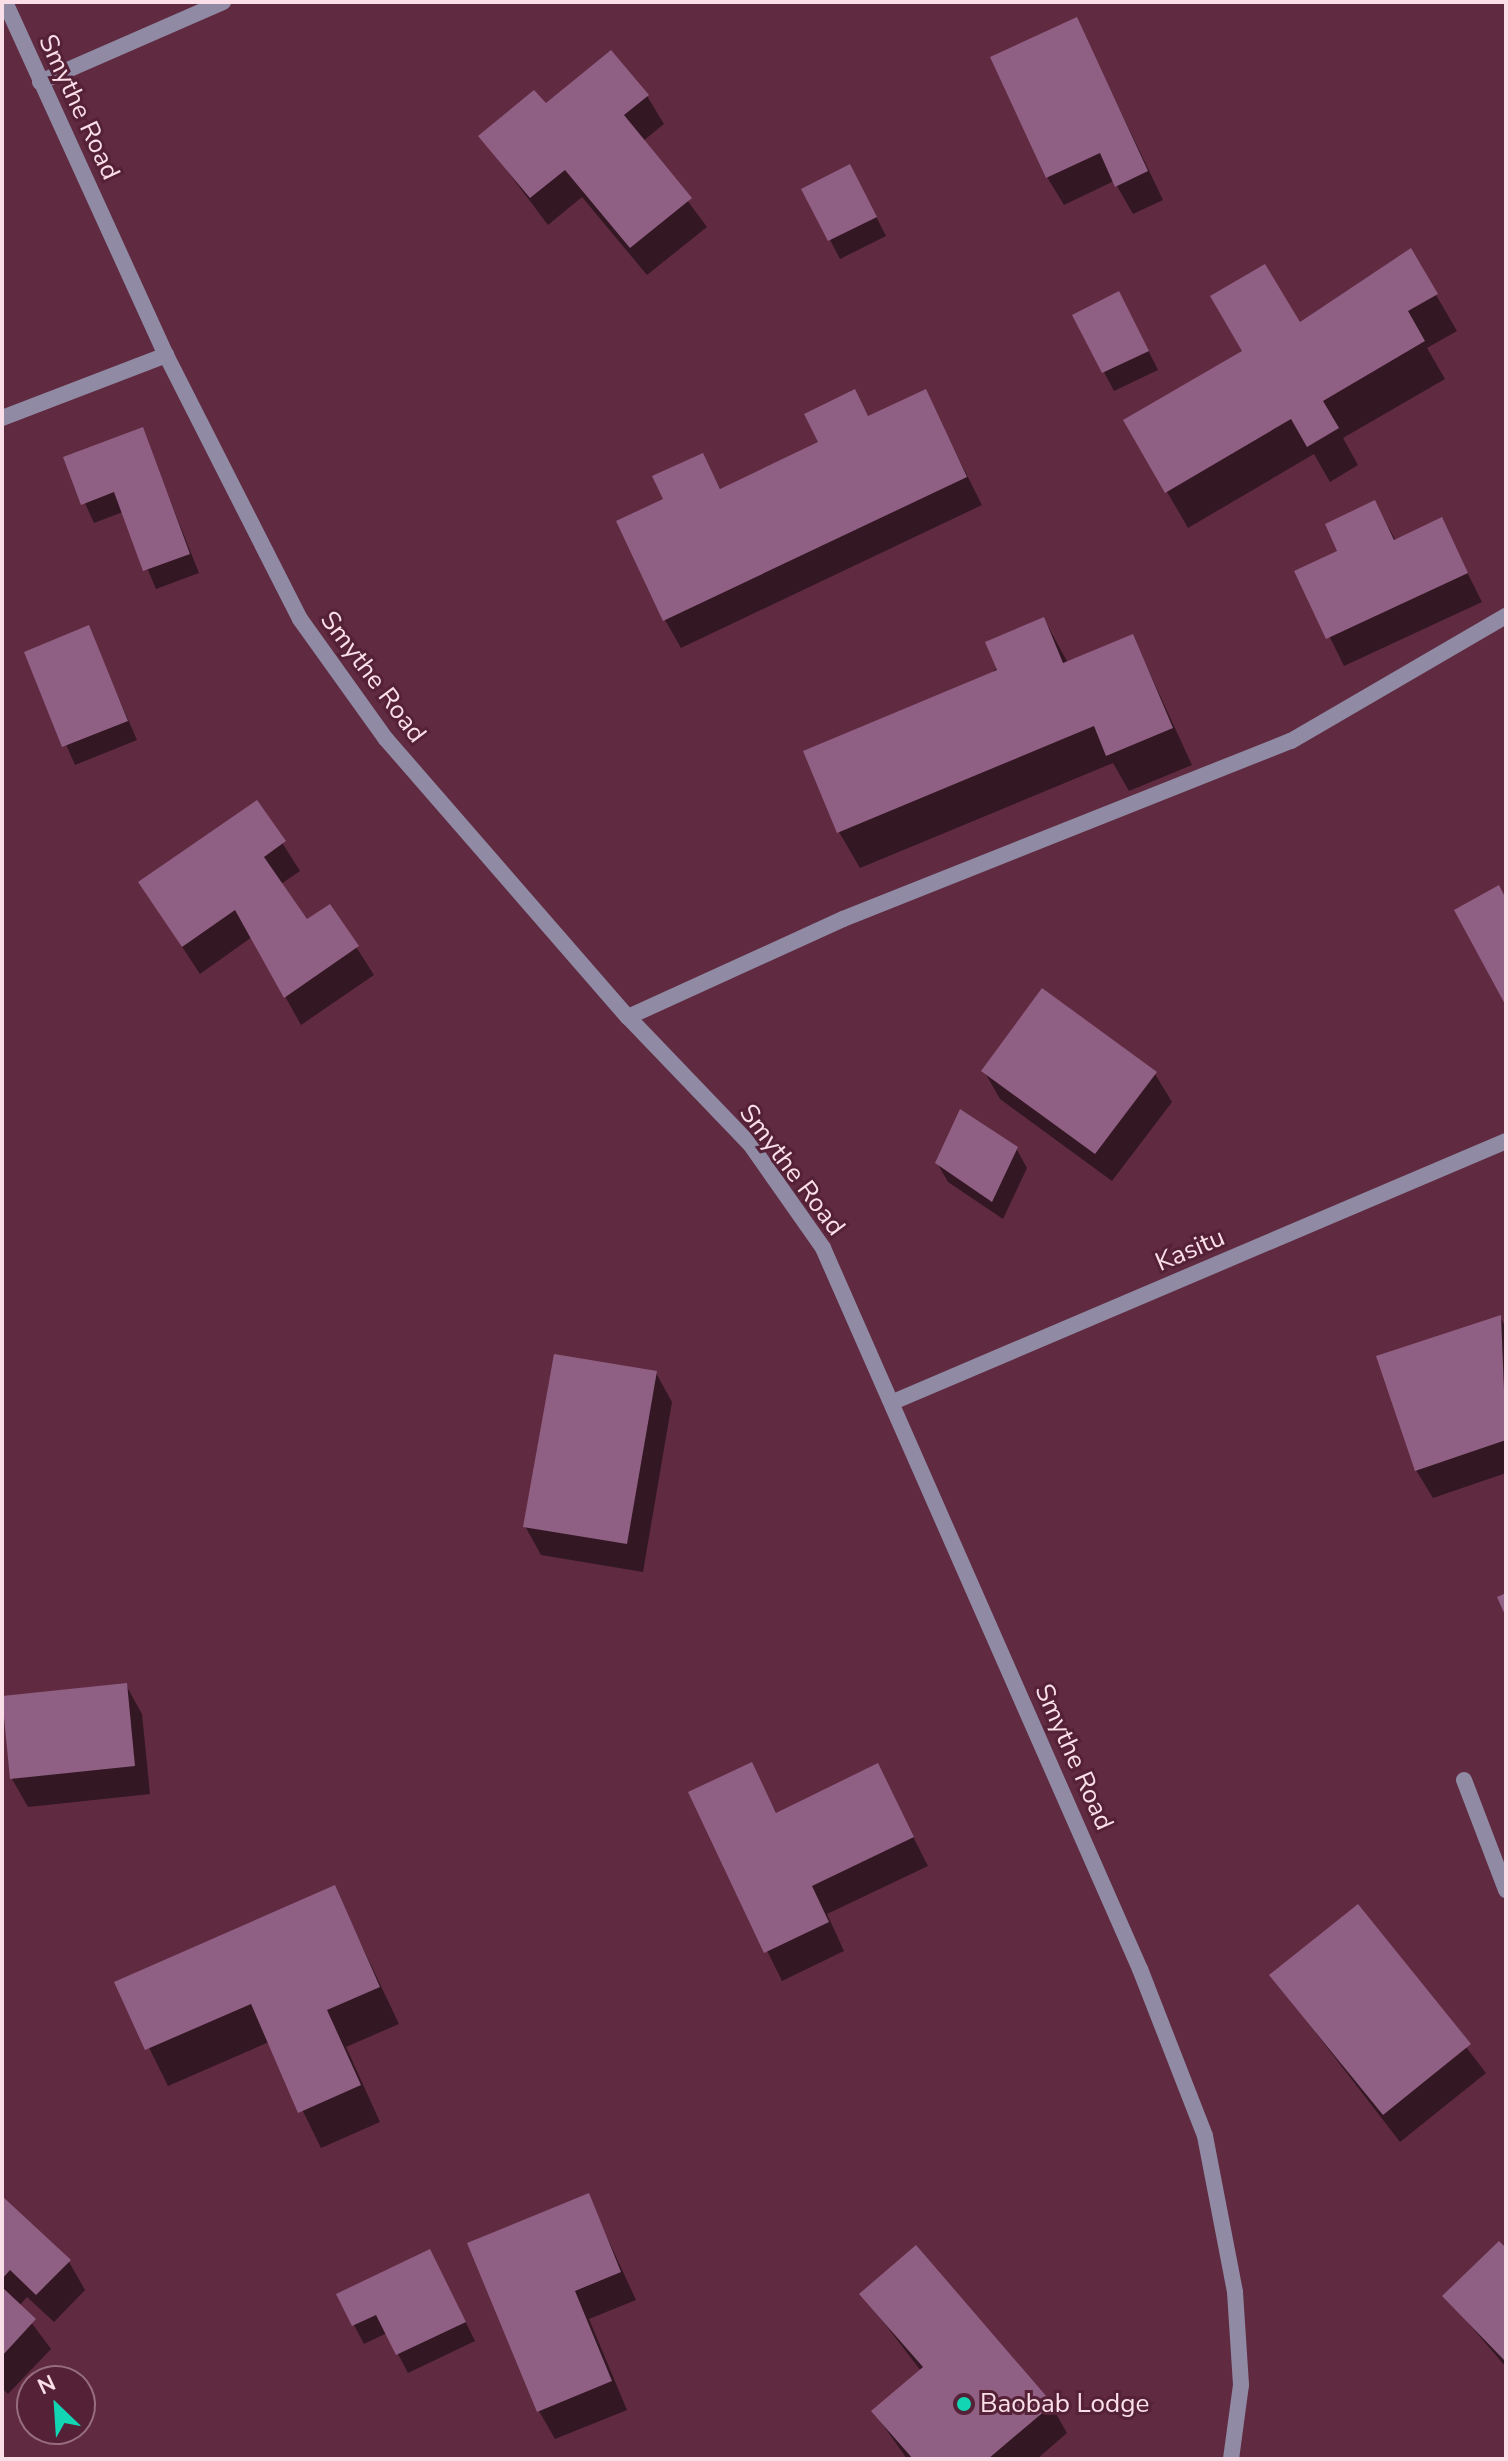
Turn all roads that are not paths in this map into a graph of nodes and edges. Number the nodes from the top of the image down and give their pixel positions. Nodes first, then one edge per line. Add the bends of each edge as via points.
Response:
1 (5, 2) edge
2 (223, 2) edge
3 (40, 82) junction
4 (166, 355) junction
5 (2, 418) edge
6 (1506, 616) edge
7 (628, 1017) junction
8 (1506, 1141) edge
9 (893, 1402) junction
10 (1464, 1780) dead end
11 (1506, 1890) edge
12 (1231, 2459) edge

1 - 3 street, Smythe Road
2 - 3 street
3 - 4 street, Smythe Road
4 - 5 street
4 - 7 street, Smythe Road via 300,619 386,739
6 - 7 street via 1291,741 843,919
7 - 9 street, Smythe Road via 750,1144 823,1248
8 - 9 street, Kasitu
9 - 12 street, Smythe Road via 1205,2136 1235,2292 1241,2385
10 - 11 street

